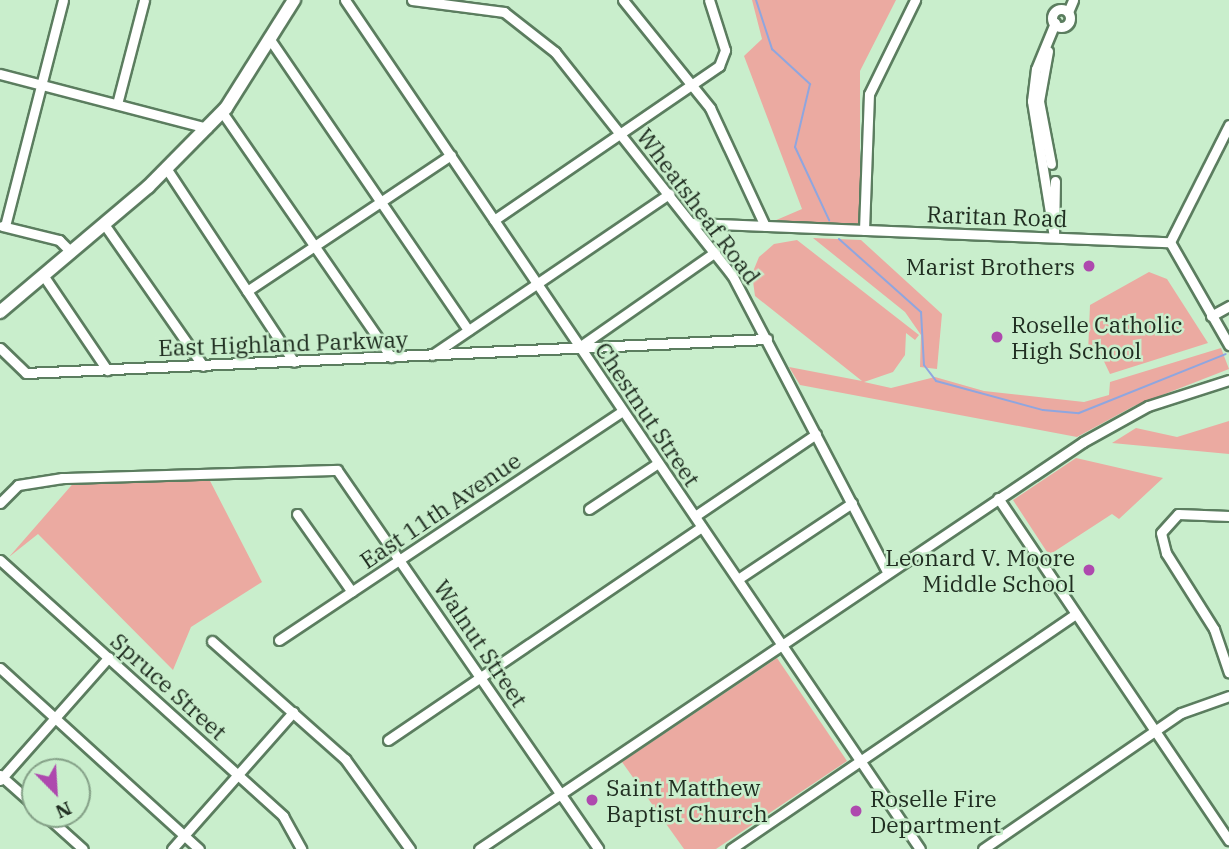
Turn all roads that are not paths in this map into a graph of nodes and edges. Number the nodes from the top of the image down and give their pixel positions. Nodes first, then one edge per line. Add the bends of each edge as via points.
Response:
1 (63, 0) edge
2 (144, 0) edge
3 (293, 0) edge
4 (345, 0) edge
5 (412, 0) edge
6 (622, 0) edge
7 (709, 0) edge
8 (915, 0) edge
9 (1073, 0) edge
10 (481, 3) edge
11 (1065, 7) edge
12 (1057, 25) junction
13 (271, 41) junction
14 (0, 74) edge
15 (41, 84) junction
16 (692, 86) junction
17 (117, 104) junction
18 (222, 112) junction
19 (1229, 125) edge
20 (207, 128) junction
21 (621, 134) junction
22 (451, 155) junction
23 (166, 168) junction
24 (669, 194) junction
25 (381, 202) junction
26 (494, 220) junction
27 (104, 223) junction
28 (691, 223) junction
29 (3, 226) edge
30 (765, 226) junction
31 (863, 230) junction
32 (1054, 237) junction
33 (1170, 242) junction
34 (316, 246) junction
35 (71, 251) junction
36 (715, 252) junction
37 (43, 275) junction
38 (537, 283) junction
39 (247, 291) junction
40 (1229, 306) edge
41 (0, 312) edge
42 (1211, 316) junction
43 (468, 330) junction
44 (767, 339) junction
45 (1229, 345) edge
46 (579, 347) junction
47 (0, 348) edge
48 (430, 356) junction
49 (391, 358) junction
50 (294, 362) junction
51 (203, 366) junction
52 (107, 370) junction
53 (1229, 380) edge
54 (622, 411) junction
55 (816, 433) junction
56 (657, 463) junction
57 (998, 498) junction
58 (852, 502) junction
59 (0, 503) edge
60 (589, 509) dead end
61 (297, 514) dead end
62 (695, 516) junction
63 (1229, 516) edge
64 (702, 527) junction
65 (400, 559) junction
66 (0, 560) edge
67 (887, 572) junction
68 (738, 579) junction
69 (352, 592) junction
70 (1076, 614) junction
71 (279, 640) dead end
72 (212, 641) dead end
73 (782, 644) junction
74 (109, 657) junction
75 (0, 668) edge
76 (1229, 673) edge
77 (481, 677) junction
78 (1229, 696) edge
79 (293, 712) junction
80 (54, 718) junction
81 (1156, 732) junction
82 (388, 740) dead end
83 (860, 762) junction
84 (238, 775) junction
85 (1, 777) edge
86 (21, 794) edge
87 (561, 794) junction
88 (60, 828) edge
89 (184, 835) junction
90 (1229, 840) edge
91 (83, 849) edge
92 (172, 849) edge
93 (199, 849) edge
94 (301, 849) edge
95 (410, 849) edge
96 (479, 849) edge
97 (598, 849) edge
98 (731, 849) edge
99 (920, 849) edge
100 (983, 849) edge

1 - 15 street
2 - 17 street
3 - 13 main road
4 - 22 street, Chestnut Street
5 - 10 street, Wheatsheaf Road
6 - 16 street
7 - 16 street via 725,50 722,62
8 - 31 street via 869,94
9 - 11 street
10 - 21 street, Wheatsheaf Road via 537,34
11 - 12 street via 1054,13
11 - 12 street via 1069,22
12 - 32 street via 1038,101 1056,184
13 - 18 main road
13 - 25 street
14 - 15 street
15 - 17 street
15 - 29 street
16 - 21 street
16 - 30 street via 723,131
17 - 20 street
18 - 20 main road
18 - 34 street
19 - 33 street
20 - 23 main road
21 - 24 street, Wheatsheaf Road
21 - 26 street
22 - 25 street
22 - 26 street, Chestnut Street
23 - 27 main road
23 - 39 street
24 - 28 street, Wheatsheaf Road
24 - 38 street
25 - 34 street
25 - 43 street
26 - 38 street, Chestnut Street
27 - 35 main road
27 - 51 street
28 - 30 street, Raritan Road
28 - 36 street, Wheatsheaf Road
29 - 35 street via 59,240
30 - 31 street, Raritan Road
31 - 32 street, Raritan Road
32 - 33 street, Raritan Road
33 - 42 street
34 - 39 street
34 - 49 street
35 - 37 main road
36 - 44 street, Wheatsheaf Road
36 - 46 street
37 - 41 main road
37 - 52 street
38 - 43 street
38 - 46 street, Chestnut Street
39 - 50 street
40 - 42 street
42 - 45 street
43 - 48 street
44 - 46 street, East Highland Parkway
44 - 55 street, Wheatsheaf Road
46 - 48 street, East Highland Parkway
46 - 54 street, Chestnut Street
47 - 52 street, East Highland Parkway via 26,373
48 - 49 street, East Highland Parkway
49 - 50 street, East Highland Parkway
50 - 51 street, East Highland Parkway
51 - 52 street, East Highland Parkway
53 - 57 street via 1126,416
54 - 56 street, Chestnut Street
54 - 65 street, East 11th Avenue
55 - 58 street, Wheatsheaf Road
55 - 62 street
56 - 60 street
56 - 62 street, Chestnut Street
57 - 67 street
57 - 70 street
58 - 67 street, Wheatsheaf Road
58 - 68 street
59 - 65 street, Walnut Street via 28,483 325,469 345,478
61 - 69 street
62 - 64 street, Chestnut Street
63 - 76 street via 1174,516 1161,538 1214,629
64 - 68 street, Chestnut Street
64 - 77 street
65 - 69 street, East 11th Avenue
65 - 77 street, Walnut Street
66 - 74 street, Spruce Street
67 - 73 street
68 - 73 street, Chestnut Street
69 - 71 street, East 11th Avenue
70 - 81 street
70 - 83 street
72 - 79 street
73 - 83 street, Chestnut Street
73 - 87 street
74 - 80 street
74 - 84 street, Spruce Street
75 - 80 street
77 - 82 street
77 - 87 street, Walnut Street
78 - 81 street via 1185,711
79 - 84 street
79 - 95 street via 358,773
80 - 85 street
80 - 89 street
81 - 90 street
81 - 100 street
83 - 98 street
83 - 99 street, Chestnut Street
84 - 89 street
84 - 94 street, Spruce Street via 283,816
85 - 86 street
87 - 96 street
87 - 97 street, Walnut Street
88 - 91 street
89 - 92 street
89 - 93 street

